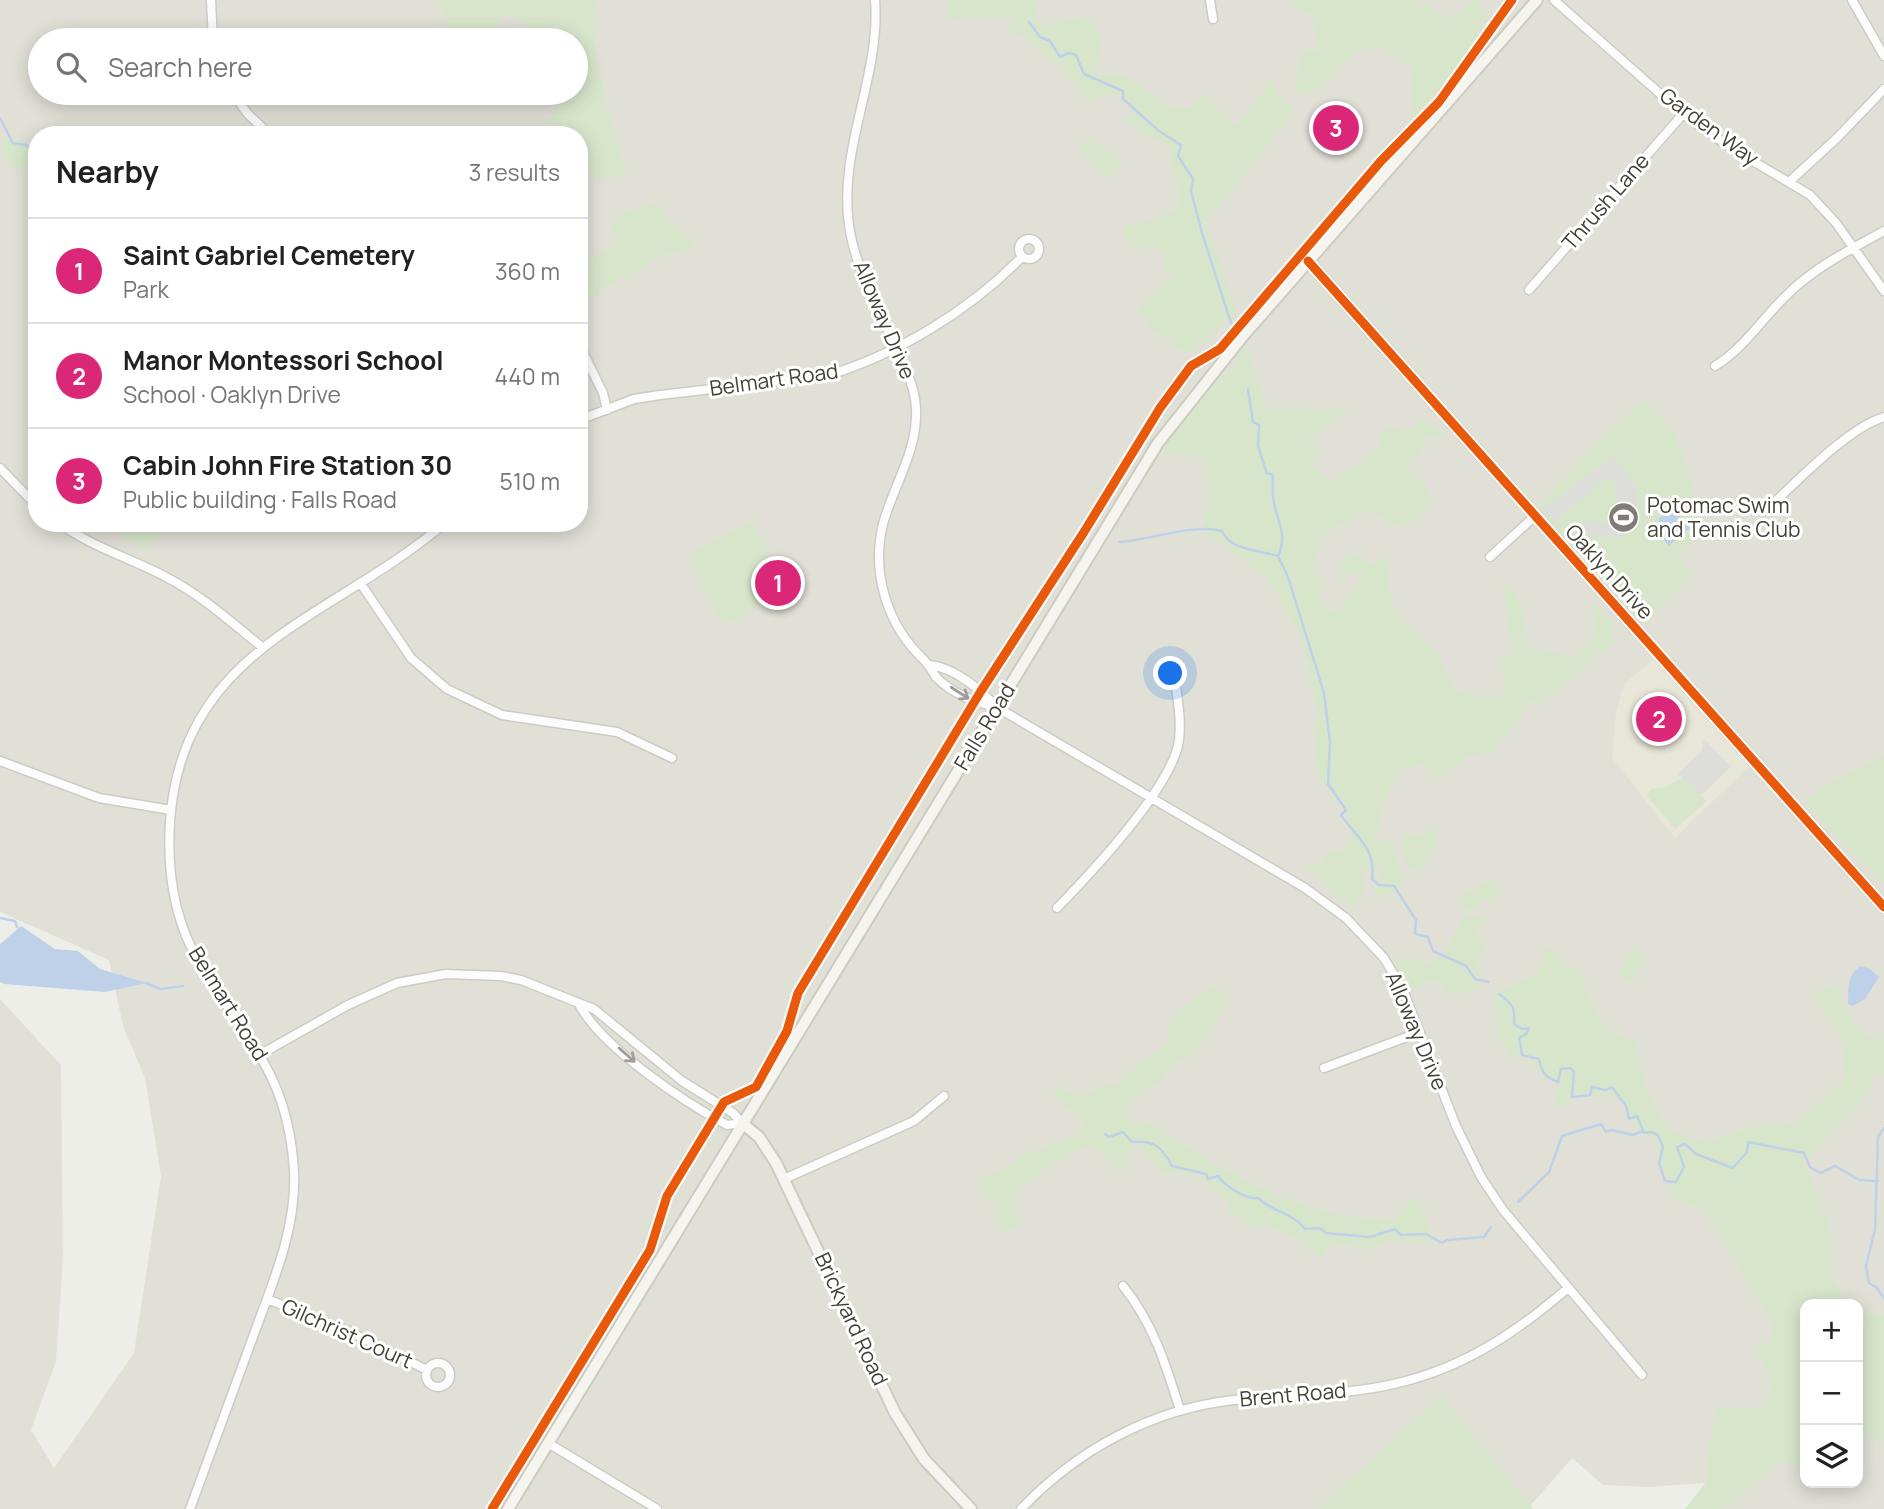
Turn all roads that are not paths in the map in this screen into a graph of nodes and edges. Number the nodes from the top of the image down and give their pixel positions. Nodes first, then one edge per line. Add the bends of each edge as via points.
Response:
1 (211, 0) edge
2 (875, 0) edge
3 (1210, 0) edge
4 (1537, 0) edge
5 (1554, 0) edge
6 (1852, 0) edge
7 (1213, 19) dead end
8 (212, 28) edge
9 (1884, 56) edge
10 (1884, 89) edge
11 (241, 105) edge
12 (1684, 114) junction
13 (261, 126) edge
14 (1790, 181) junction
15 (1884, 231) edge
16 (1854, 248) junction
17 (1022, 257) dead end
18 (1308, 261) junction
19 (1529, 290) dead end
20 (1884, 291) edge
21 (896, 348) junction
22 (588, 362) edge
23 (1716, 366) dead end
24 (607, 410) junction
25 (588, 417) edge
26 (1884, 417) edge
27 (0, 468) edge
28 (28, 497) edge
29 (1765, 511) dead end
30 (1535, 516) junction
31 (74, 532) edge
32 (433, 532) edge
33 (1490, 557) dead end
34 (361, 584) junction
35 (262, 648) junction
36 (1174, 670) dead end
37 (998, 708) junction
38 (672, 758) dead end
39 (0, 761) edge
40 (1152, 799) junction
41 (171, 810) junction
42 (1884, 907) edge
43 (1057, 908) dead end
44 (580, 1006) junction
45 (1420, 1032) junction
46 (261, 1054) junction
47 (1324, 1068) dead end
48 (944, 1096) dead end
49 (754, 1104) junction
50 (742, 1123) junction
51 (759, 1137) junction
52 (784, 1178) junction
53 (1123, 1286) dead end
54 (1568, 1288) junction
55 (267, 1299) junction
56 (427, 1370) dead end
57 (1642, 1376) dead end
58 (1180, 1410) junction
59 (548, 1443) junction
60 (190, 1509) edge
61 (509, 1509) edge
62 (657, 1509) edge
63 (971, 1509) edge
64 (1021, 1509) edge

1 - 8 street
2 - 21 street, Alloway Drive via 876,42 852,148 847,195 860,268
3 - 7 street
4 - 18 main road, Falls Road
5 - 12 street, Garden Way
6 - 9 street
10 - 14 street
11 - 13 street
12 - 14 street, Garden Way via 1731,148
12 - 19 street, Thrush Lane
14 - 16 street, Garden Way via 1824,208
15 - 16 street
16 - 20 street, Garden Way
16 - 23 street via 1793,288 1736,353
17 - 21 street, Belmart Road via 983,293
18 - 30 main road, Oaklyn Drive
18 - 37 main road, Falls Road via 1158,443
21 - 24 street, Belmart Road via 826,376 660,395
21 - 37 street, Alloway Drive via 912,387 916,435 883,525 881,582 890,612 936,677 974,702
22 - 24 street
24 - 25 street, Belmart Road
26 - 29 street via 1864,425
27 - 28 street
30 - 33 street
30 - 42 main road, Oaklyn Drive
31 - 35 street via 195,593
32 - 34 street, Belmart Road
34 - 35 street, Belmart Road via 289,626
34 - 38 street via 411,658 447,689 502,715 617,732
35 - 41 street, Belmart Road via 223,683 198,722 180,764
36 - 40 street via 1179,741
37 - 40 street, Alloway Drive
37 - 49 main road, Falls Road
39 - 41 street via 99,798
40 - 43 street
40 - 45 street, Alloway Drive via 1305,888 1346,918 1384,958
41 - 46 street, Belmart Road via 170,871 183,929 206,975
44 - 46 street, Brickyard Road via 509,977 420,977 348,1005
44 - 50 street, Brickyard Road via 594,1009
44 -> 50 street, Brickyard Road via 587,1020 675,1093 727,1125
45 - 47 street
45 - 54 street, Alloway Drive via 1481,1177
46 - 55 street, Belmart Road via 285,1110 294,1173 288,1233
48 - 52 street via 914,1121
49 - 50 main road, Falls Road
49 - 51 main road
50 - 51 main road, Brickyard Road
50 - 59 main road, Falls Road
51 - 52 main road, Brickyard Road
52 - 63 main road, Brickyard Road via 894,1411 924,1459
53 - 58 street via 1157,1339
54 - 57 street, Alloway Drive
54 - 58 street, Brent Road via 1501,1341 1429,1375 1367,1389 1234,1400
55 - 56 street, Gilchrist Court via 348,1331
55 - 60 street, Belmart Road
58 - 64 street, Brent Road via 1129,1429 1079,1457
59 - 61 main road, Falls Road
59 - 62 street

